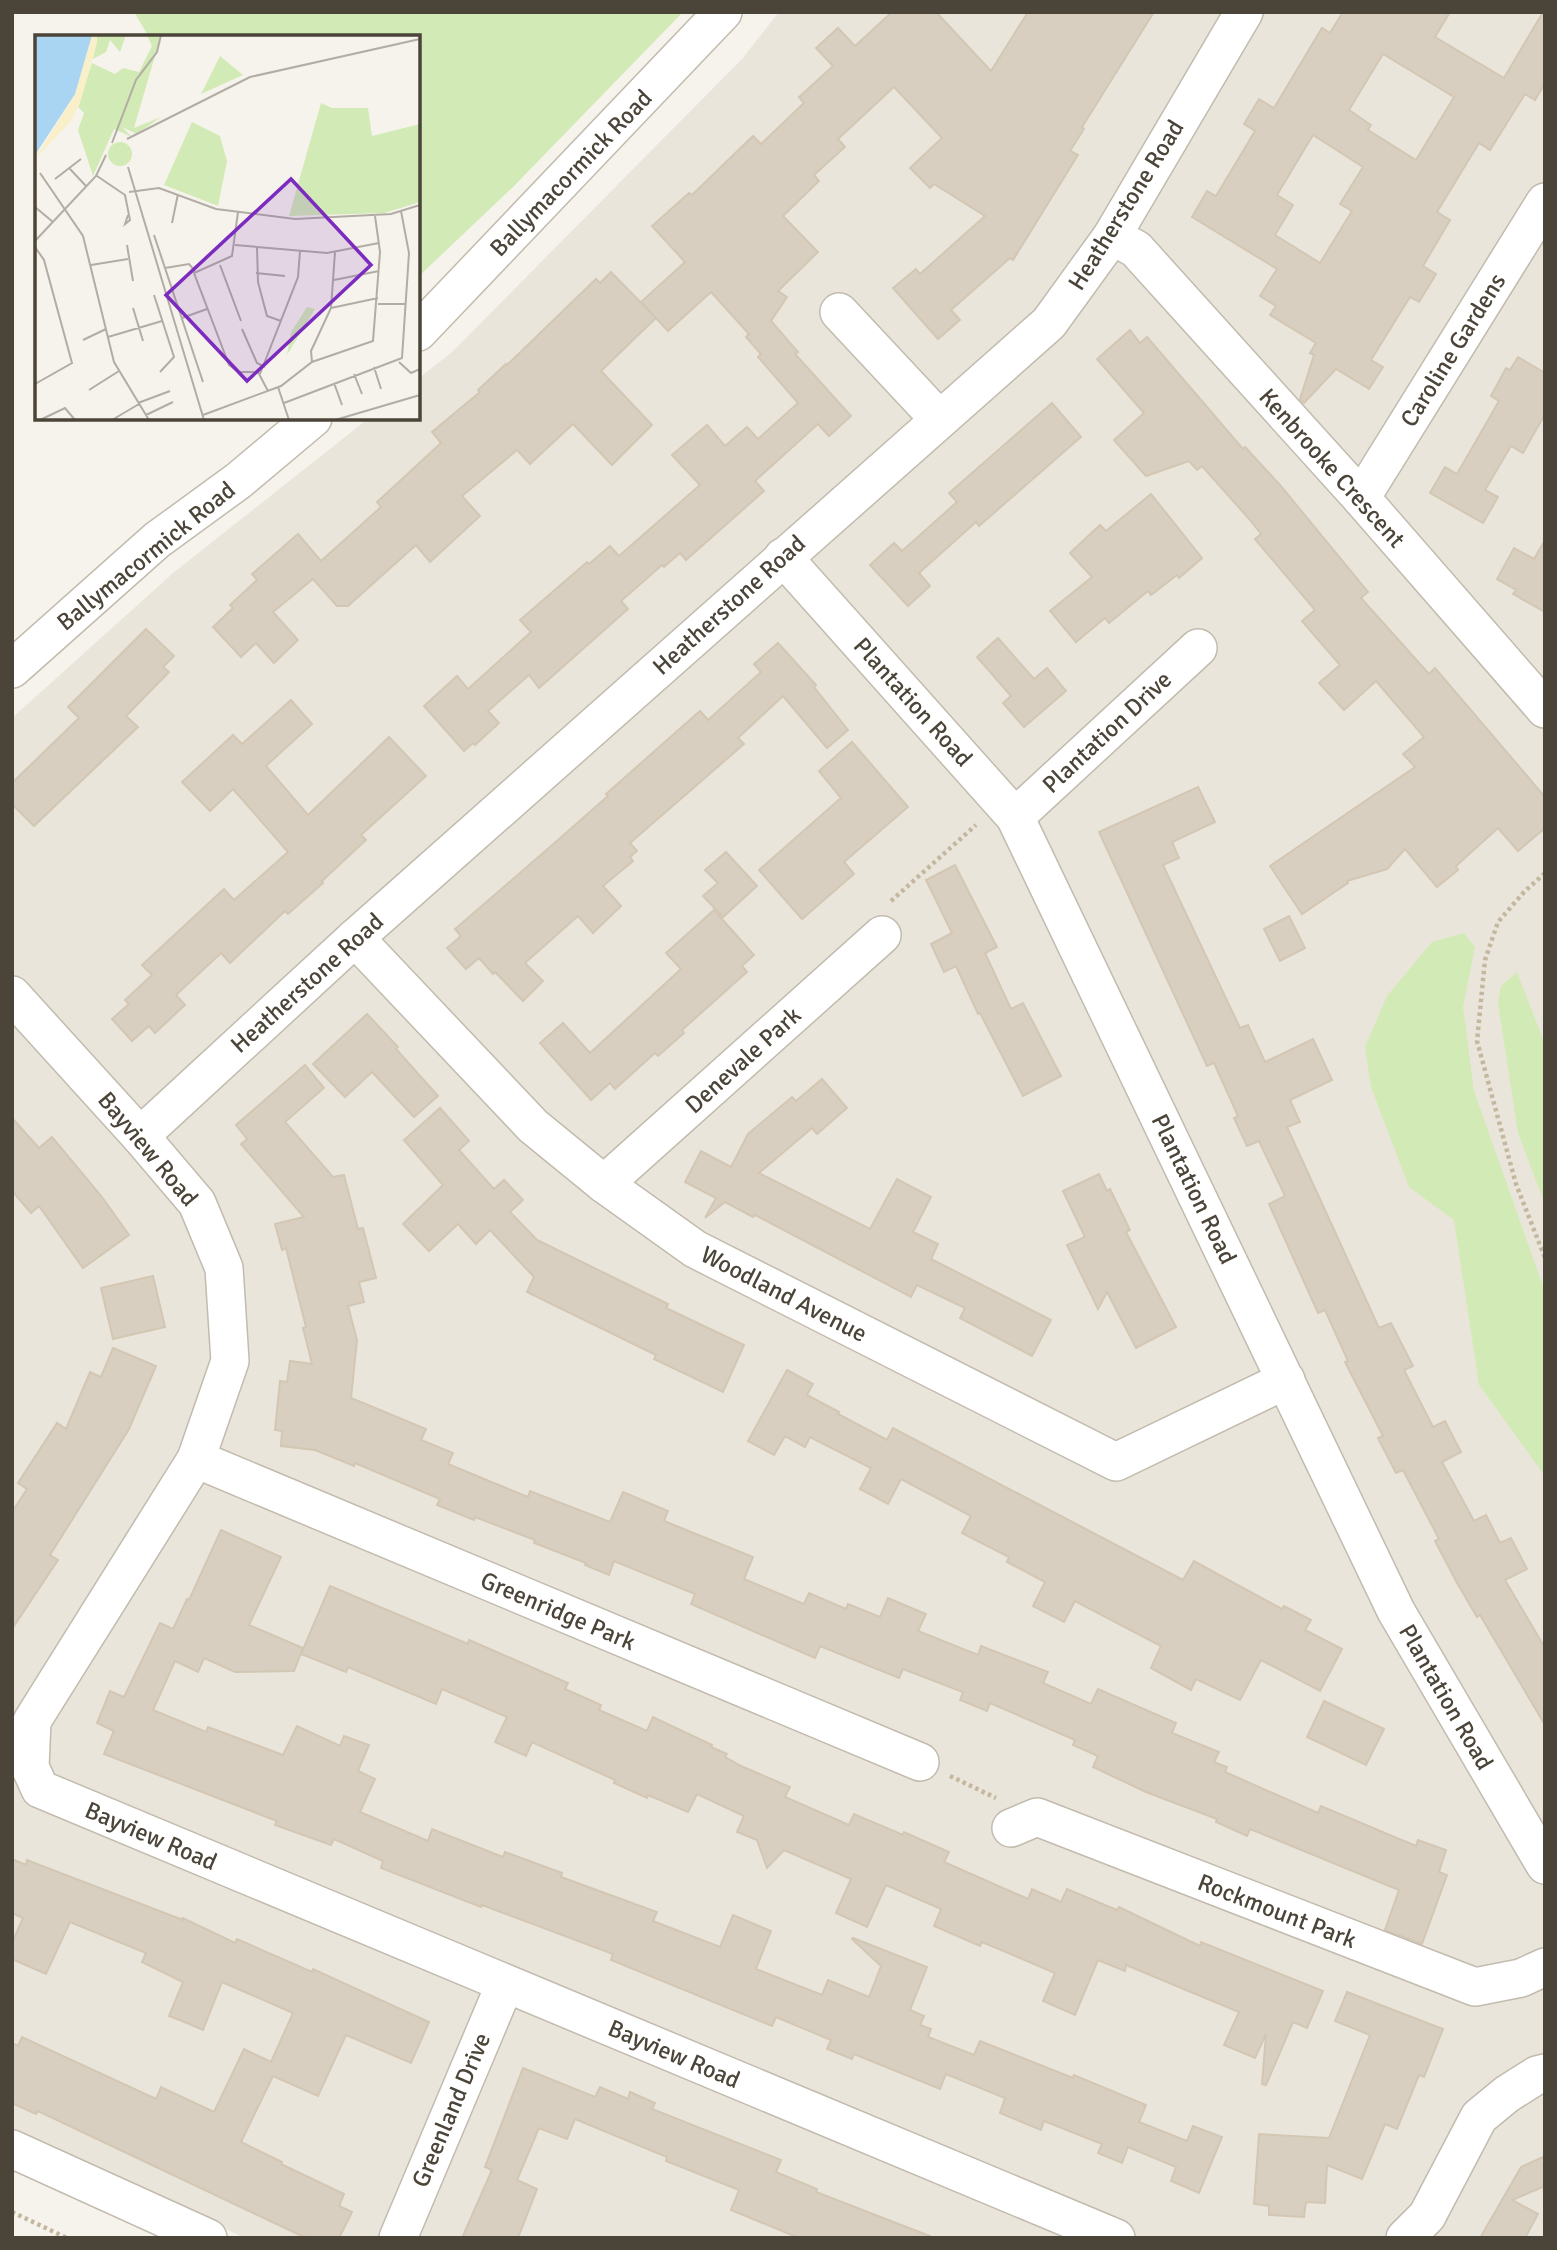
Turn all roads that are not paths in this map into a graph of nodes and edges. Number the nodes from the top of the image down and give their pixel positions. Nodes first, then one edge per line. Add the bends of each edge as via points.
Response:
1 (723, 12) edge
2 (1244, 12) edge
3 (1545, 202) edge
4 (1112, 236) junction
5 (839, 312) dead end
6 (420, 330) edge
7 (939, 419) junction
8 (311, 420) edge
9 (1361, 498) junction
10 (783, 556) junction
11 (1198, 648) dead end
12 (12, 668) edge
13 (1545, 709) edge
14 (1009, 809) junction
15 (882, 935) road end
16 (355, 938) junction
17 (12, 995) edge
18 (140, 1136) junction
19 (604, 1184) junction
20 (1286, 1380) junction
21 (197, 1459) junction
22 (920, 1762) road end
23 (21, 1766) edge
24 (1024, 1823) road end
25 (1545, 1865) edge
26 (1545, 1967) edge
27 (505, 1984) junction
28 (1545, 2073) edge
29 (12, 2149) edge
30 (208, 2238) edge
31 (398, 2238) edge
32 (1116, 2238) edge
33 (1405, 2238) edge

1 - 6 street, Ballymacormick Road
2 - 4 street, Heatherstone Road
3 - 9 street, Caroline Gardens
4 - 7 street, Heatherstone Road via 1049,323
4 - 9 street, Kenbrooke Crescent via 1136,249
5 - 7 street
7 - 10 street, Heatherstone Road
8 - 12 street, Ballymacormick Road via 157,540
9 - 13 street, Kenbrooke Crescent
10 - 14 street, Plantation Road
10 - 16 street, Heatherstone Road
11 - 14 street, Plantation Drive
14 - 20 street, Plantation Road
15 - 19 street, Denevale Park
16 - 18 street, Heatherstone Road
16 - 19 street, Woodland Avenue via 533,1126
17 - 18 street, Bayview Road
18 - 21 street, Bayview Road via 197,1203 224,1268 230,1361
19 - 20 street, Woodland Avenue via 695,1250 1115,1462
20 - 25 street, Plantation Road via 1396,1611
21 - 22 street, Greenridge Park
21 - 23 street, Bayview Road via 32,1721
23 - 27 street, Bayview Road via 40,1789
24 - 26 street, Rockmount Park via 1475,1987 1521,1978
27 - 31 street, Greenland Drive
27 - 32 street, Bayview Road
28 - 33 street via 1507,2094 1479,2117 1427,2216
29 - 30 street

